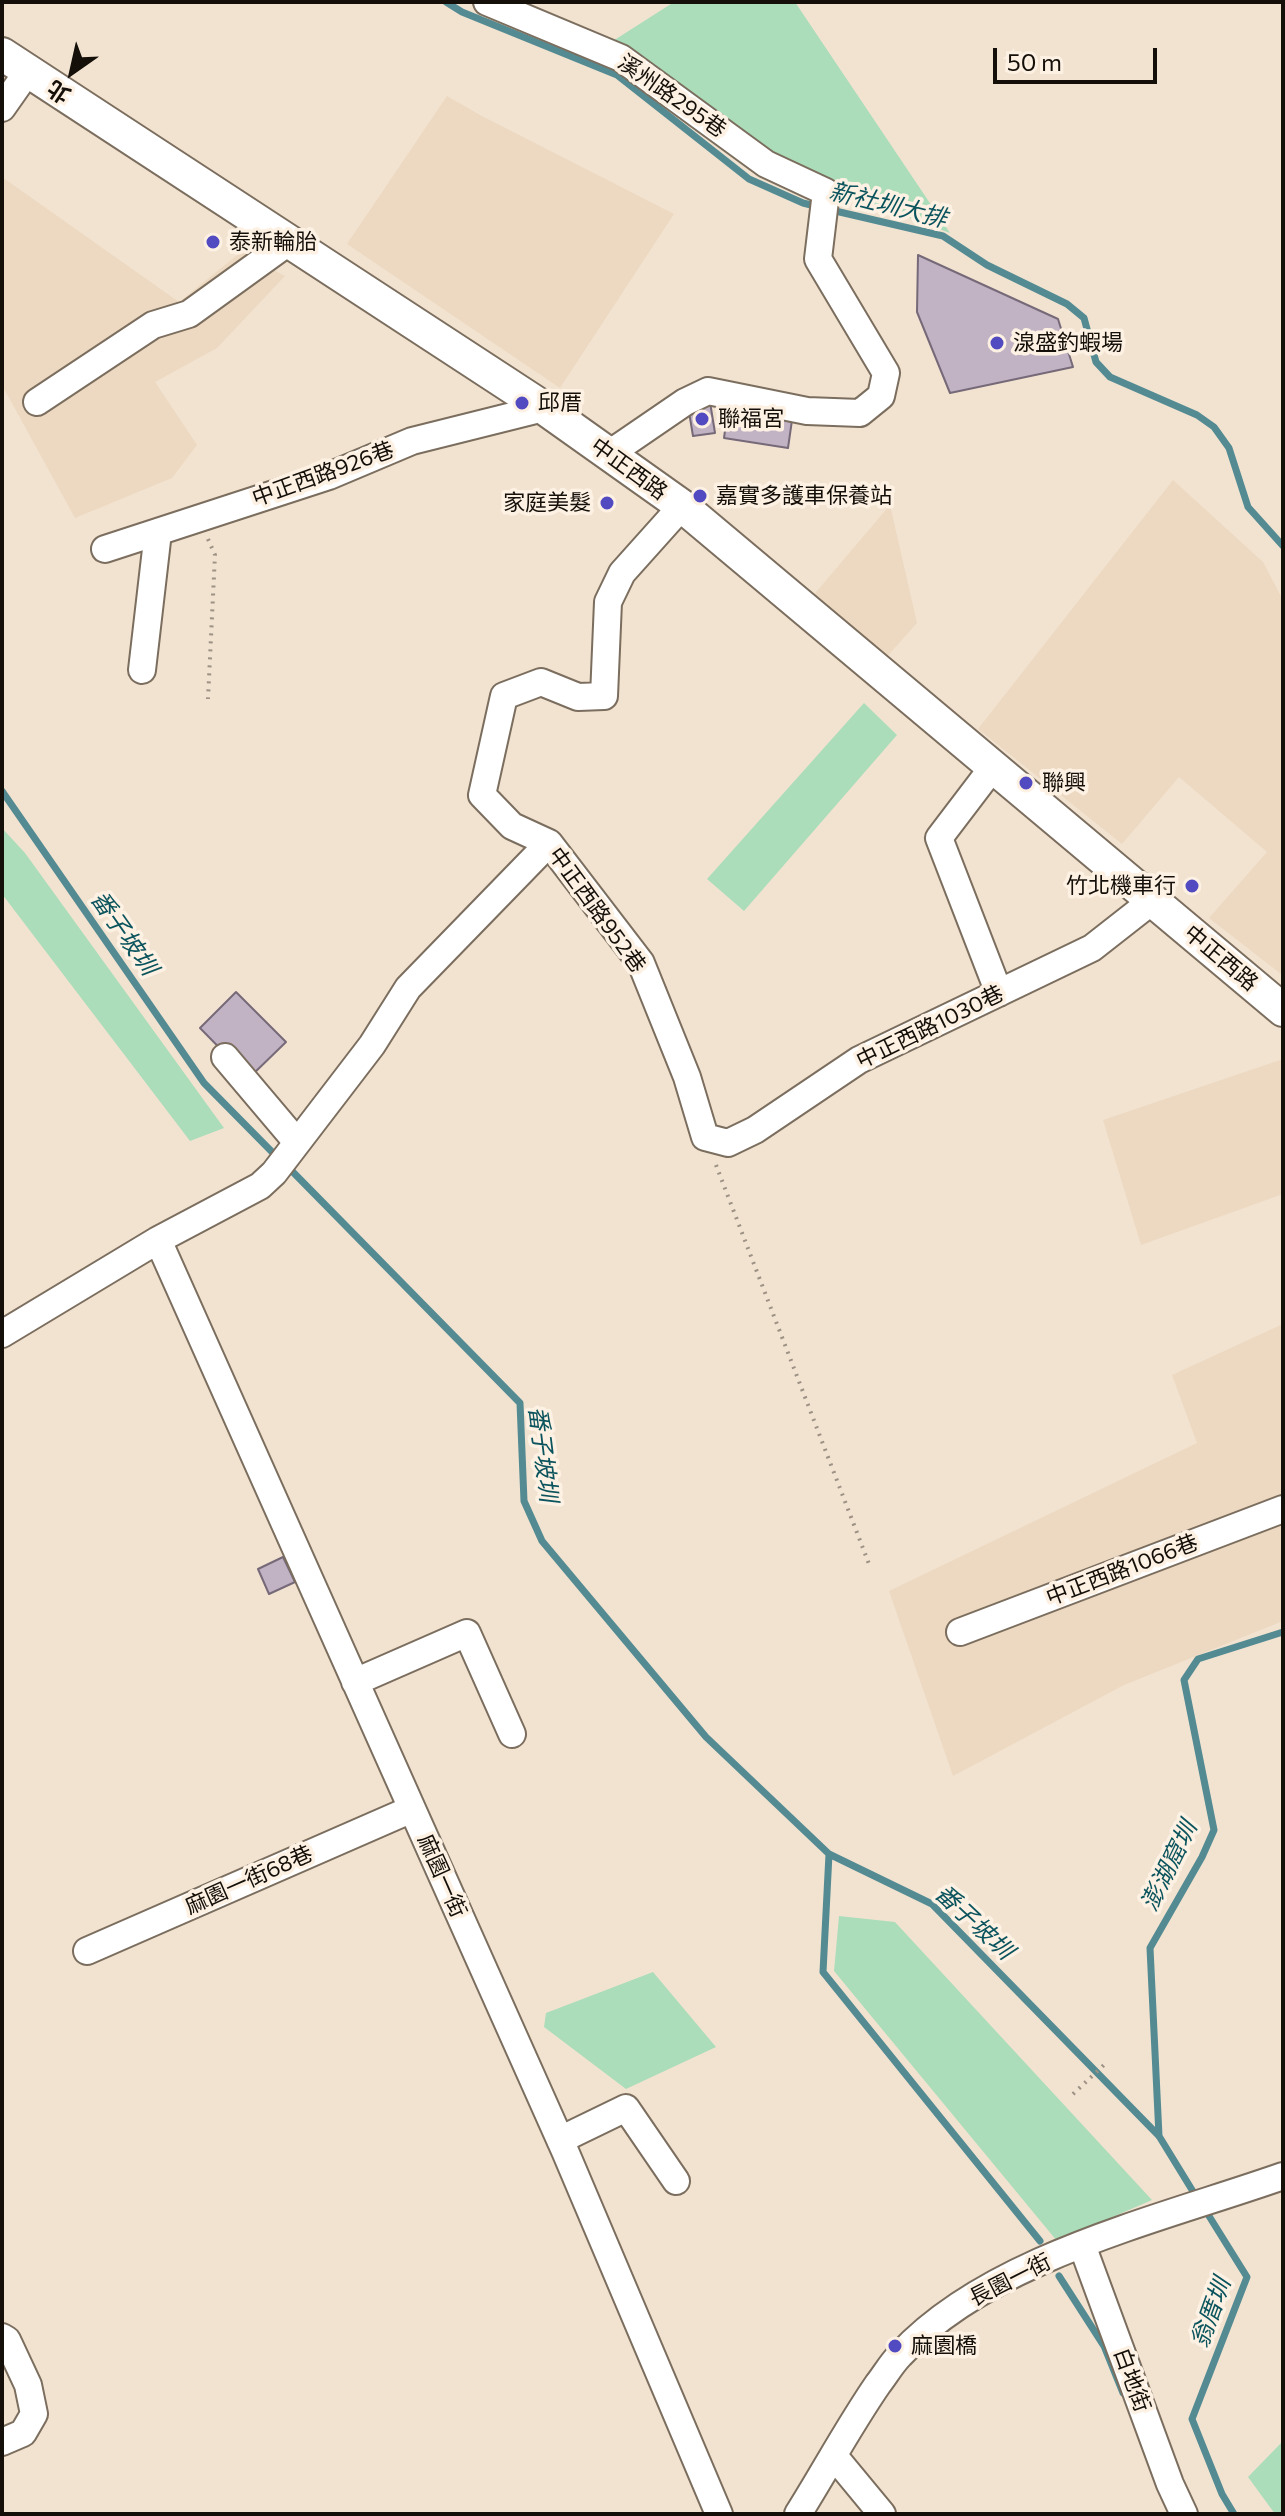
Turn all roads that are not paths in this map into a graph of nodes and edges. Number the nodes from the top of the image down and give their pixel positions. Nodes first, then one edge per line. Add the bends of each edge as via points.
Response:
1 (487, 2) edge
2 (15, 62) edge
3 (2, 108) edge
4 (290, 241) junction
5 (37, 402) dead end
6 (544, 408) junction
7 (609, 454) junction
8 (682, 506) junction
9 (158, 532) junction
10 (105, 549) dead end
11 (142, 670) dead end
12 (993, 767) junction
13 (549, 843) junction
14 (1152, 901) junction
15 (999, 993) junction
16 (1283, 1010) edge
17 (225, 1057) dead end
18 (705, 1137) joint
19 (296, 1141) junction
20 (158, 1240) junction
21 (2, 1334) edge
22 (1283, 1509) edge
23 (960, 1632) dead end
24 (355, 1682) junction
25 (512, 1734) dead end
26 (412, 1809) junction
27 (87, 1951) dead end
28 (560, 2140) junction
29 (1283, 2176) edge
30 (676, 2181) dead end
31 (1082, 2245) junction
32 (2, 2337) edge
33 (2, 2442) edge
34 (834, 2456) junction
35 (719, 2514) edge
36 (798, 2514) edge
37 (882, 2514) edge
38 (1184, 2514) edge

1 - 7 street, 溪州路295巷 via 621,58 824,205 818,259 886,373 881,396 860,413 807,411 708,391
2 - 3 street
2 - 4 main road, 中正西路
4 - 5 street via 189,314 153,325
4 - 6 main road, 中正西路
6 - 7 main road, 中正西路
6 - 9 street, 中正西路926巷 via 412,441 329,476
7 - 8 main road, 中正西路
8 - 12 main road, 中正西路
8 - 13 street, 中正西路952巷 via 622,573 608,602 604,696 578,697 541,682 504,696 482,795 512,826
9 - 10 street, 中正西路926巷
9 - 11 street
12 - 14 main road, 中正西路
12 - 15 street via 939,838
13 - 18 street, 中正西路952巷 via 641,963
13 - 19 street via 408,988 372,1045
14 - 15 street, 中正西路1030巷 via 1092,948
14 - 16 main road, 中正西路
15 - 18 street, 中正西路1030巷 via 859,1060 755,1130 728,1143
17 - 19 street
19 - 20 street via 260,1186
20 - 21 street
20 - 24 street, 麻園一街
22 - 23 street, 中正西路1066巷
24 - 25 street via 467,1633
24 - 26 street, 麻園一街
26 - 27 street, 麻園一街68巷
26 - 28 street, 麻園一街
28 - 30 street via 626,2108
28 - 35 street, 麻園一街
29 - 31 street, 長園一街
31 - 34 street, 長園一街 via 994,2282 936,2322 899,2356
31 - 38 street, 白地街
32 - 33 street via 28,2385 34,2414 23,2433
34 - 36 street, 長園一街
34 - 37 street

